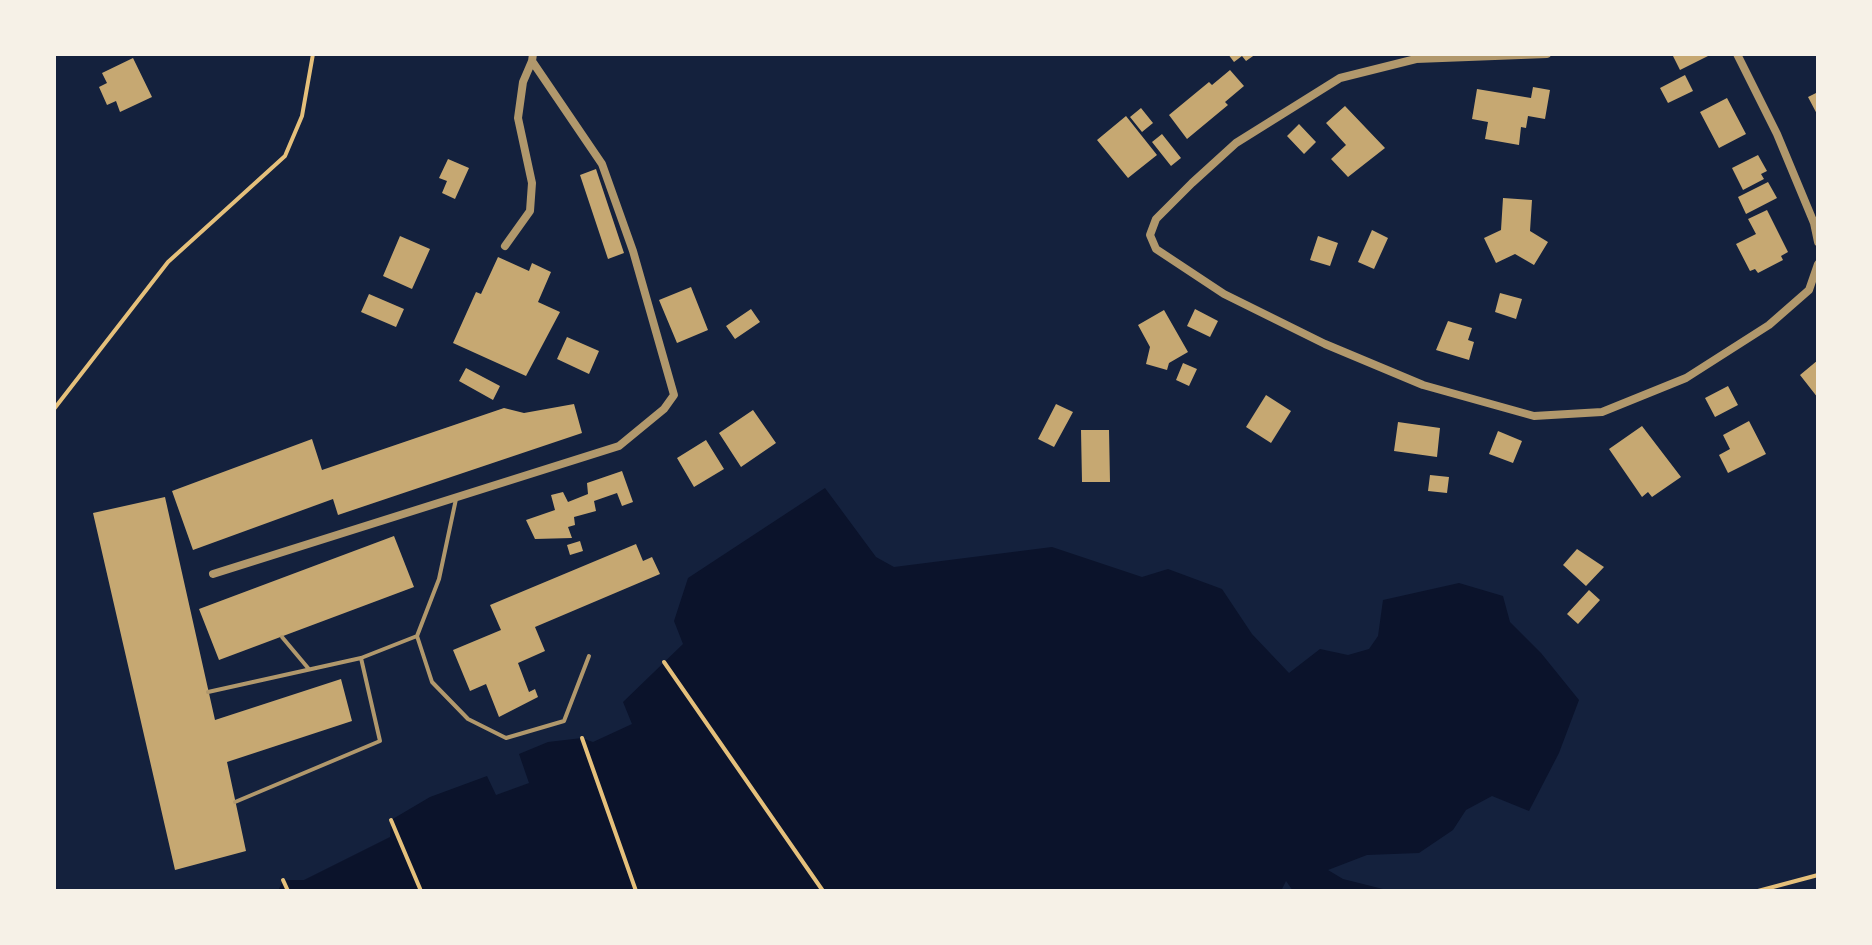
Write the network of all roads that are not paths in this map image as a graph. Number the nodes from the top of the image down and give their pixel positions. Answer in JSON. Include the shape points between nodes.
{"nodes":[{"id":1,"x":1547,"y":54,"type":"edge"},
{"id":2,"x":1737,"y":54,"type":"edge"},
{"id":3,"x":532,"y":57,"type":"edge"},
{"id":4,"x":1818,"y":242,"type":"edge"},
{"id":5,"x":505,"y":246,"type":"dead end"},
{"id":6,"x":1818,"y":264,"type":"edge"},
{"id":7,"x":457,"y":496,"type":"junction"},
{"id":8,"x":213,"y":574,"type":"dead end"},
{"id":9,"x":417,"y":636,"type":"junction"},
{"id":10,"x":282,"y":637,"type":"dead end"},
{"id":11,"x":589,"y":656,"type":"dead end"},
{"id":12,"x":361,"y":658,"type":"junction"},
{"id":13,"x":308,"y":668,"type":"junction"},
{"id":14,"x":208,"y":692,"type":"dead end"},
{"id":15,"x":235,"y":802,"type":"dead end"}],
"edges":[{"from":1,"to":6,"type":"street","via":[[1416,59],[1340,78],[1236,143],[1192,183],[1156,219],[1150,235],[1156,249],[1224,294],[1325,344],[1423,385],[1534,416],[1602,412],[1686,378],[1779,317],[1809,290]]},
{"from":2,"to":4,"type":"street","via":[[1777,134]]},
{"from":3,"to":5,"type":"street","via":[[518,118],[532,183],[530,211]]},
{"from":3,"to":7,"type":"street","via":[[602,164],[674,395],[619,446]]},
{"from":7,"to":8,"type":"street"},
{"from":7,"to":9,"type":"lane","via":[[439,579]]},
{"from":9,"to":11,"type":"lane","via":[[432,682],[468,719],[506,738],[564,721]]},
{"from":9,"to":12,"type":"lane"},
{"from":10,"to":13,"type":"lane"},
{"from":12,"to":13,"type":"lane"},
{"from":12,"to":15,"type":"lane","via":[[380,741]]},
{"from":13,"to":14,"type":"lane"}]}
